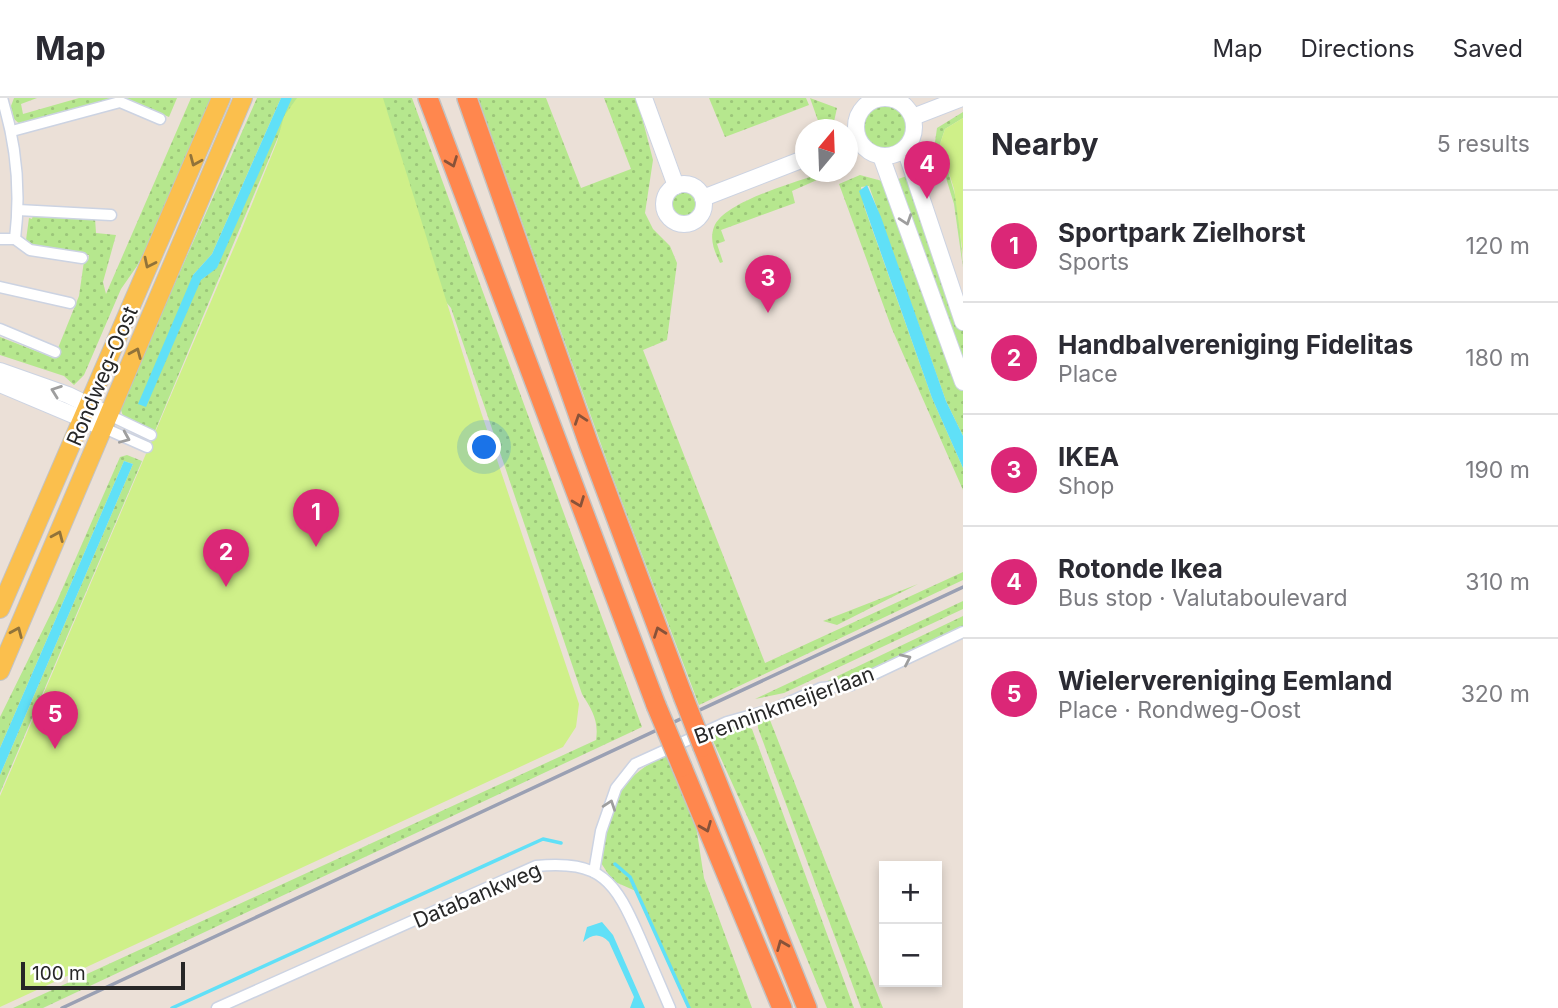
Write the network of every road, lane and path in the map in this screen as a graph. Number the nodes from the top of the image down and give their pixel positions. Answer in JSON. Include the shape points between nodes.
{"nodes":[{"id":1,"x":2,"y":98,"type":"edge"},
{"id":2,"x":221,"y":98,"type":"edge"},
{"id":3,"x":243,"y":98,"type":"edge"},
{"id":4,"x":428,"y":98,"type":"edge"},
{"id":5,"x":467,"y":98,"type":"edge"},
{"id":6,"x":644,"y":98,"type":"edge"},
{"id":7,"x":962,"y":98,"type":"edge"},
{"id":8,"x":893,"y":99,"type":"edge"},
{"id":9,"x":861,"y":103,"type":"edge"},
{"id":10,"x":913,"y":117,"type":"junction"},
{"id":11,"x":160,"y":119,"type":"dead end"},
{"id":12,"x":12,"y":131,"type":"junction"},
{"id":13,"x":858,"y":144,"type":"edge"},
{"id":14,"x":905,"y":149,"type":"junction"},
{"id":15,"x":881,"y":156,"type":"junction"},
{"id":16,"x":795,"y":162,"type":"edge"},
{"id":17,"x":676,"y":186,"type":"junction"},
{"id":18,"x":703,"y":198,"type":"junction"},
{"id":19,"x":18,"y":210,"type":"junction"},
{"id":20,"x":111,"y":215,"type":"dead end"},
{"id":21,"x":0,"y":239,"type":"edge"},
{"id":22,"x":15,"y":239,"type":"junction"},
{"id":23,"x":82,"y":258,"type":"dead end"},
{"id":24,"x":0,"y":287,"type":"edge"},
{"id":25,"x":70,"y":303,"type":"dead end"},
{"id":26,"x":963,"y":322,"type":"edge"},
{"id":27,"x":0,"y":329,"type":"edge"},
{"id":28,"x":55,"y":352,"type":"dead end"},
{"id":29,"x":0,"y":370,"type":"edge"},
{"id":30,"x":963,"y":382,"type":"edge"},
{"id":31,"x":0,"y":384,"type":"edge"},
{"id":32,"x":85,"y":411,"type":"junction"},
{"id":33,"x":107,"y":422,"type":"junction"},
{"id":34,"x":151,"y":435,"type":"dead end"},
{"id":35,"x":147,"y":447,"type":"dead end"},
{"id":36,"x":0,"y":609,"type":"edge"},
{"id":37,"x":963,"y":632,"type":"edge"},
{"id":38,"x":1,"y":666,"type":"edge"},
{"id":39,"x":594,"y":872,"type":"junction"},
{"id":40,"x":731,"y":888,"type":"junction"},
{"id":41,"x":217,"y":1008,"type":"edge"},
{"id":42,"x":670,"y":1008,"type":"edge"},
{"id":43,"x":767,"y":1008,"type":"edge"},
{"id":44,"x":782,"y":1008,"type":"edge"},
{"id":45,"x":807,"y":1008,"type":"edge"}],
"edges":[{"from":1,"to":12,"type":"street"},
{"from":2,"to":32,"type":"main road","name":"Rondweg-Oost","one_way":true},
{"from":33,"to":3,"type":"main road","name":"Rondweg-Oost","one_way":true},
{"from":4,"to":40,"type":"highway","one_way":true,"bridge":true,"via":[[656,705]]},
{"from":45,"to":5,"type":"highway","one_way":true,"bridge":true,"via":[[589,445]]},
{"from":6,"to":17,"type":"main road"},
{"from":7,"to":10,"type":"main road"},
{"from":8,"to":9,"type":"main road"},
{"from":8,"to":10,"type":"main road"},
{"from":10,"to":14,"type":"main road","via":[[914,132]]},
{"from":11,"to":12,"type":"street","via":[[120,102]]},
{"from":12,"to":19,"type":"street","via":[[19,171]]},
{"from":13,"to":15,"type":"main road"},
{"from":14,"to":15,"type":"main road"},
{"from":14,"to":26,"type":"main road"},
{"from":15,"to":30,"type":"main road","one_way":true},
{"from":16,"to":18,"type":"main road"},
{"from":17,"to":18,"type":"main road","via":[[692,186]]},
{"from":17,"to":18,"type":"main road","via":[[666,197],[665,207],[677,222],[687,224],[699,217]]},
{"from":19,"to":20,"type":"street"},
{"from":19,"to":22,"type":"street"},
{"from":21,"to":22,"type":"street"},
{"from":22,"to":23,"type":"street","via":[[30,250]]},
{"from":24,"to":25,"type":"street"},
{"from":27,"to":28,"type":"street"},
{"from":32,"to":29,"type":"main road","one_way":true},
{"from":31,"to":32,"type":"main road"},
{"from":32,"to":33,"type":"main road"},
{"from":32,"to":36,"type":"main road","name":"Rondweg-Oost"},
{"from":33,"to":34,"type":"street"},
{"from":33,"to":35,"type":"street","one_way":true},
{"from":38,"to":33,"type":"main road","name":"Rondweg-Oost","one_way":true},
{"from":39,"to":37,"type":"street","name":"Brenninkmeijerlaan","one_way":true,"via":[[601,831],[616,788],[635,765],[727,722],[774,709],[821,688],[851,685]]},
{"from":39,"to":41,"type":"street","name":"Databankweg","via":[[560,863],[536,866]]},
{"from":39,"to":42,"type":"street","name":"Databankweg","via":[[621,894]]},
{"from":40,"to":43,"type":"highway"},
{"from":40,"to":44,"type":"highway"}]}
